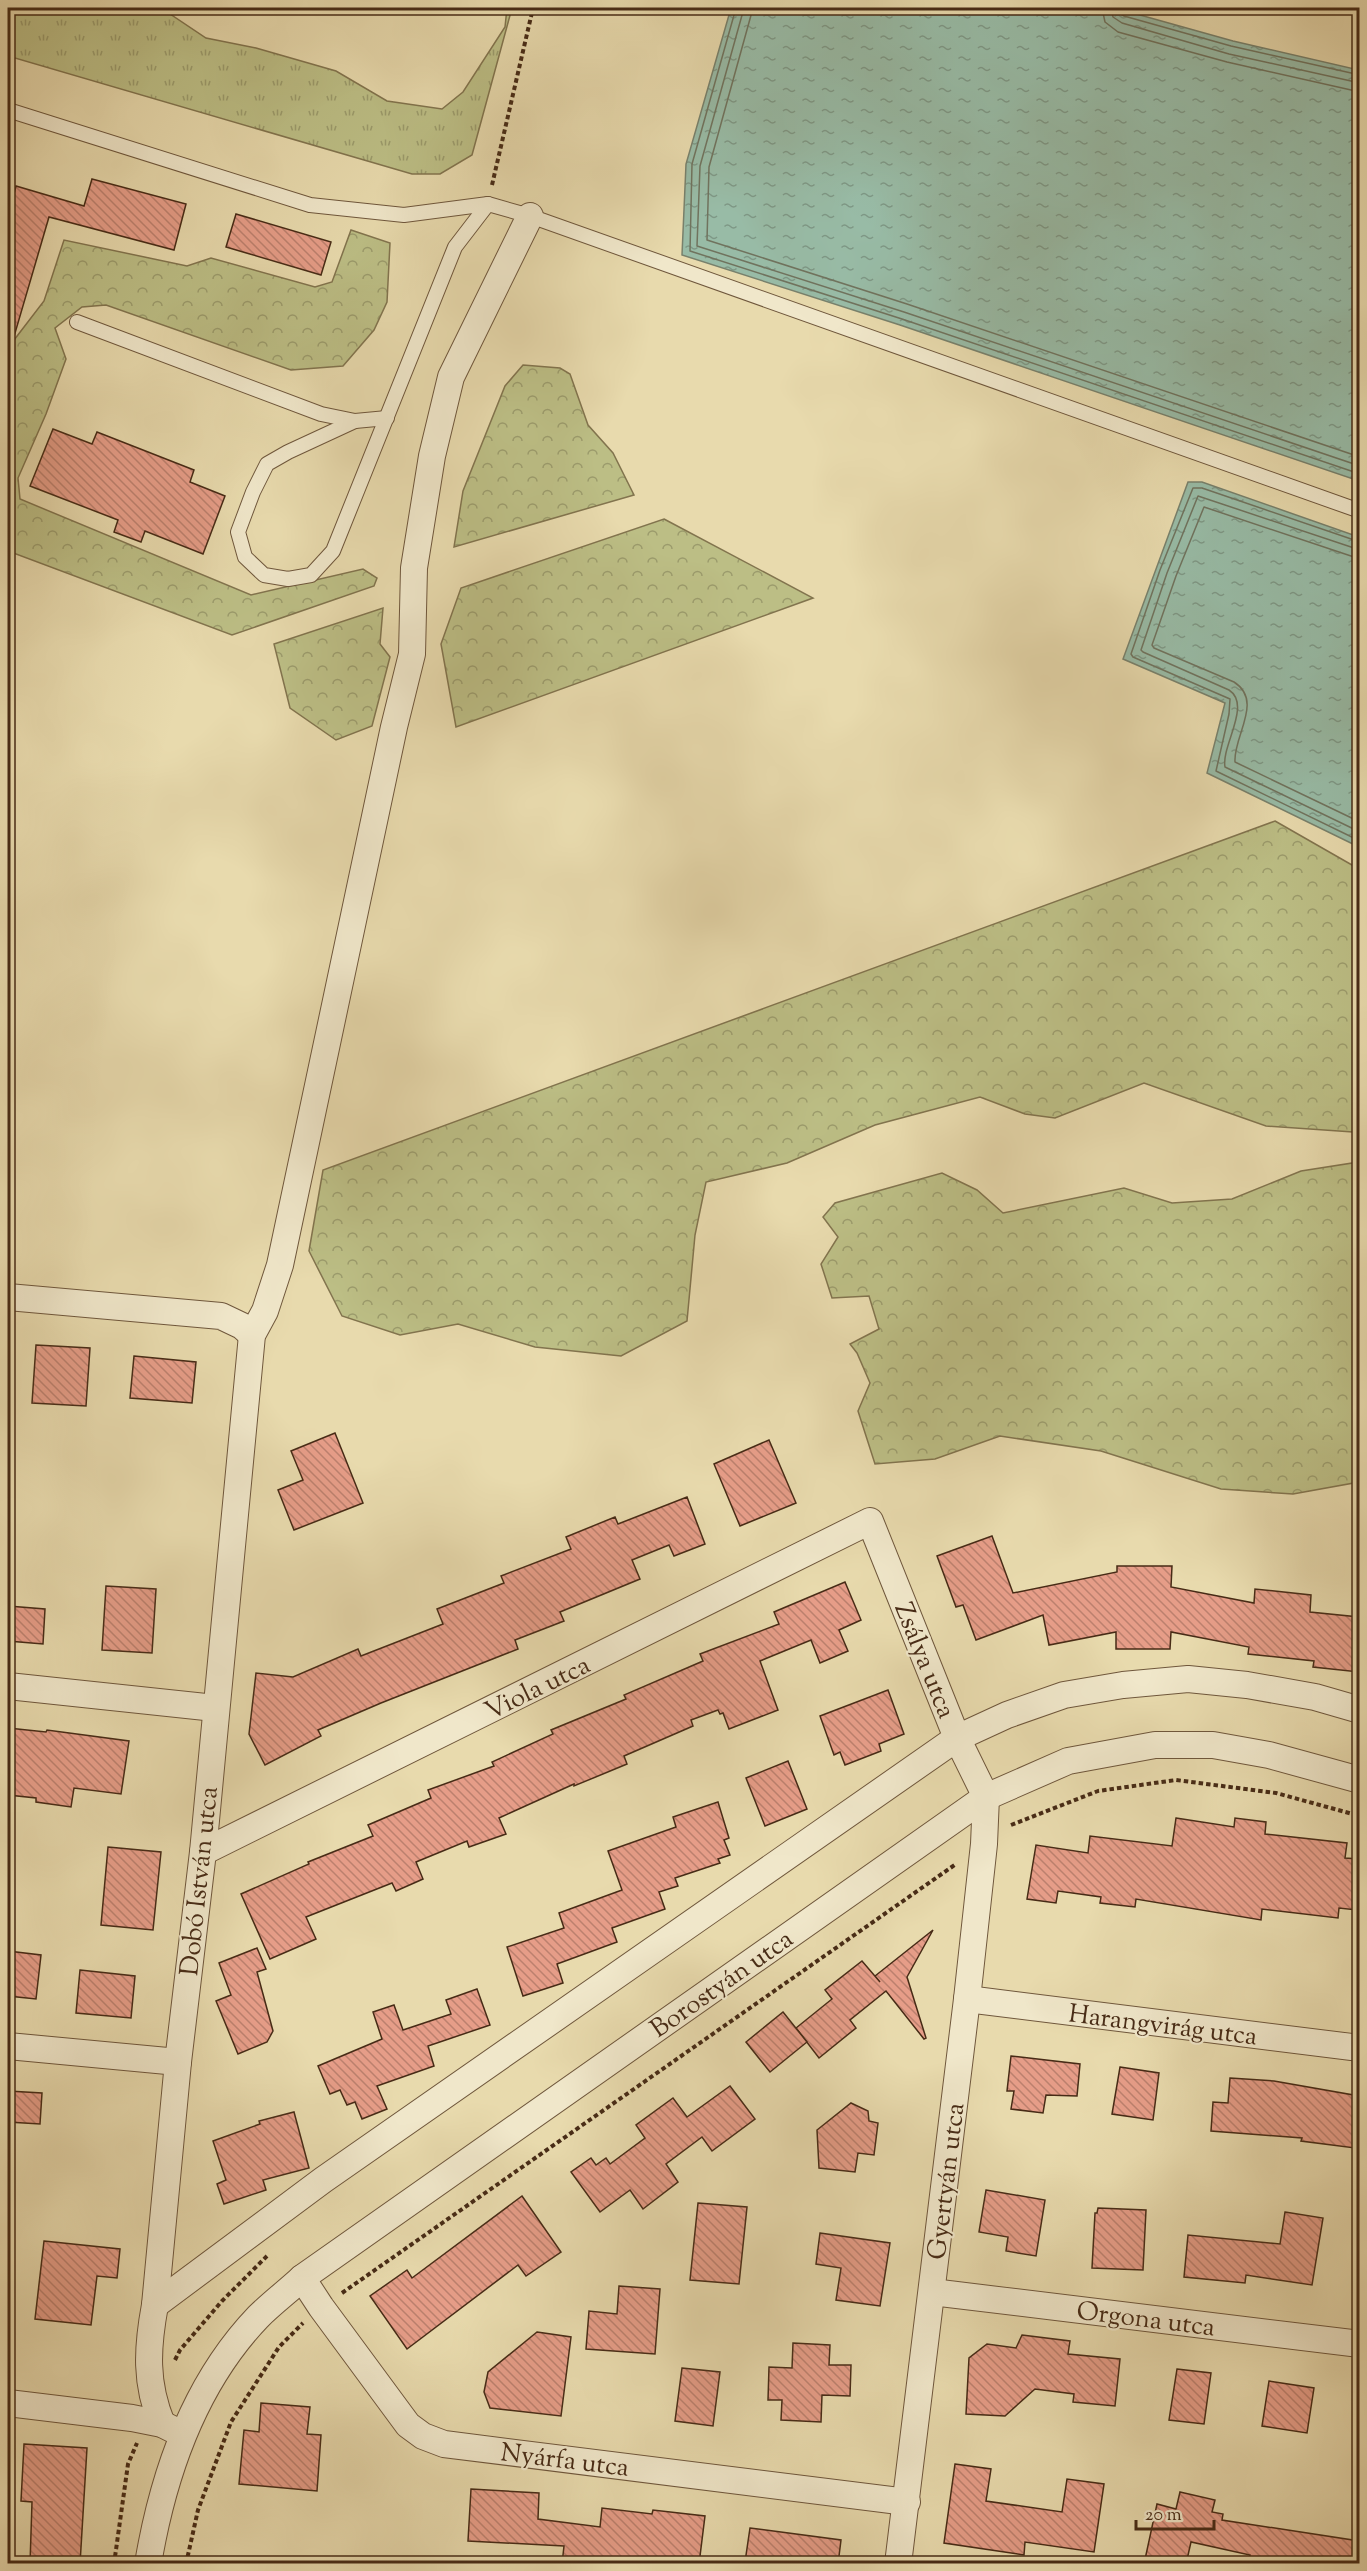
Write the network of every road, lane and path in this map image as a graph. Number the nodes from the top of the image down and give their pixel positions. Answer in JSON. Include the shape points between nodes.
{"nodes":[{"id":1,"x":532,"y":8,"type":"edge"},
{"id":2,"x":8,"y":110,"type":"edge"},
{"id":3,"x":488,"y":204,"type":"junction"},
{"id":4,"x":531,"y":216,"type":"junction"},
{"id":5,"x":77,"y":322,"type":"dead end"},
{"id":6,"x":387,"y":418,"type":"junction"},
{"id":7,"x":355,"y":422,"type":"junction"},
{"id":8,"x":1359,"y":511,"type":"edge"},
{"id":9,"x":8,"y":1297,"type":"edge"},
{"id":10,"x":252,"y":1335,"type":"junction"},
{"id":11,"x":870,"y":1521,"type":"joint"},
{"id":12,"x":8,"y":1686,"type":"edge"},
{"id":13,"x":215,"y":1708,"type":"junction"},
{"id":14,"x":1359,"y":1710,"type":"edge"},
{"id":15,"x":957,"y":1738,"type":"junction"},
{"id":16,"x":1359,"y":1780,"type":"edge"},
{"id":17,"x":986,"y":1797,"type":"junction"},
{"id":18,"x":1359,"y":1816,"type":"edge"},
{"id":19,"x":984,"y":1844,"type":"junction"},
{"id":20,"x":203,"y":1852,"type":"junction"},
{"id":21,"x":967,"y":1999,"type":"junction"},
{"id":22,"x":8,"y":2046,"type":"edge"},
{"id":23,"x":1359,"y":2048,"type":"edge"},
{"id":24,"x":177,"y":2062,"type":"junction"},
{"id":25,"x":302,"y":2278,"type":"junction"},
{"id":26,"x":932,"y":2292,"type":"junction"},
{"id":27,"x":155,"y":2305,"type":"junction"},
{"id":28,"x":321,"y":2307,"type":"junction"},
{"id":29,"x":1359,"y":2344,"type":"edge"},
{"id":30,"x":8,"y":2403,"type":"edge"},
{"id":31,"x":172,"y":2429,"type":"junction"},
{"id":32,"x":907,"y":2502,"type":"junction"},
{"id":33,"x":148,"y":2564,"type":"edge"},
{"id":34,"x":186,"y":2564,"type":"edge"},
{"id":35,"x":898,"y":2564,"type":"edge"}],
"edges":[{"from":1,"to":3,"type":"path"},
{"from":2,"to":3,"type":"lane","via":[[310,205],[404,215]]},
{"from":3,"to":4,"type":"lane"},
{"from":3,"to":6,"type":"lane","via":[[454,247]]},
{"from":4,"to":8,"type":"lane"},
{"from":4,"to":10,"type":"street","via":[[451,377],[432,456],[414,568],[412,654],[280,1265],[265,1311]]},
{"from":5,"to":7,"type":"lane","via":[[321,414]]},
{"from":6,"to":7,"type":"lane"},
{"from":6,"to":7,"type":"lane","via":[[333,551],[311,575],[288,579],[264,575],[245,557],[238,532],[267,464]]},
{"from":9,"to":10,"type":"street","via":[[221,1317]]},
{"from":10,"to":13,"type":"street","name":"Dobó István utca"},
{"from":11,"to":15,"type":"street","name":"Zsálya utca"},
{"from":11,"to":20,"type":"street","name":"Viola utca"},
{"from":12,"to":13,"type":"street"},
{"from":13,"to":20,"type":"street","name":"Dobó István utca"},
{"from":14,"to":15,"type":"street","via":[[1315,1697],[1188,1679],[1064,1695]]},
{"from":15,"to":17,"type":"street","name":"Zsálya utca"},
{"from":15,"to":27,"type":"street","via":[[333,2173]]},
{"from":16,"to":17,"type":"street","name":"Borostyán utca","via":[[1269,1755],[1213,1745],[1155,1745],[1068,1761]]},
{"from":17,"to":19,"type":"street","name":"Gyertyán utca"},
{"from":17,"to":25,"type":"street","name":"Borostyán utca"},
{"from":18,"to":19,"type":"path","via":[[1276,1793],[1176,1779],[1098,1791],[1017,1821]]},
{"from":19,"to":21,"type":"street","name":"Gyertyán utca"},
{"from":19,"to":28,"type":"path"},
{"from":20,"to":24,"type":"street","name":"Dobó István utca"},
{"from":21,"to":23,"type":"street","name":"Harangvirág utca"},
{"from":21,"to":26,"type":"street","name":"Gyertyán utca"},
{"from":22,"to":24,"type":"street"},
{"from":24,"to":27,"type":"street","name":"Dobó István utca"},
{"from":25,"to":28,"type":"street","name":"Nyárfa utca"},
{"from":25,"to":31,"type":"street","name":"Borostyán utca","via":[[258,2318]]},
{"from":26,"to":29,"type":"street","name":"Orgona utca"},
{"from":26,"to":32,"type":"street","name":"Gyertyán utca"},
{"from":27,"to":31,"type":"street","name":"Dobó István utca","via":[[148,2366],[152,2400]]},
{"from":28,"to":32,"type":"street","name":"Nyárfa utca","via":[[408,2425],[444,2444]]},
{"from":28,"to":34,"type":"path","via":[[288,2336],[231,2422],[198,2510]]},
{"from":30,"to":31,"type":"street","via":[[132,2418]]},
{"from":31,"to":33,"type":"street"},
{"from":32,"to":35,"type":"street","name":"Gyertyán utca"}]}
